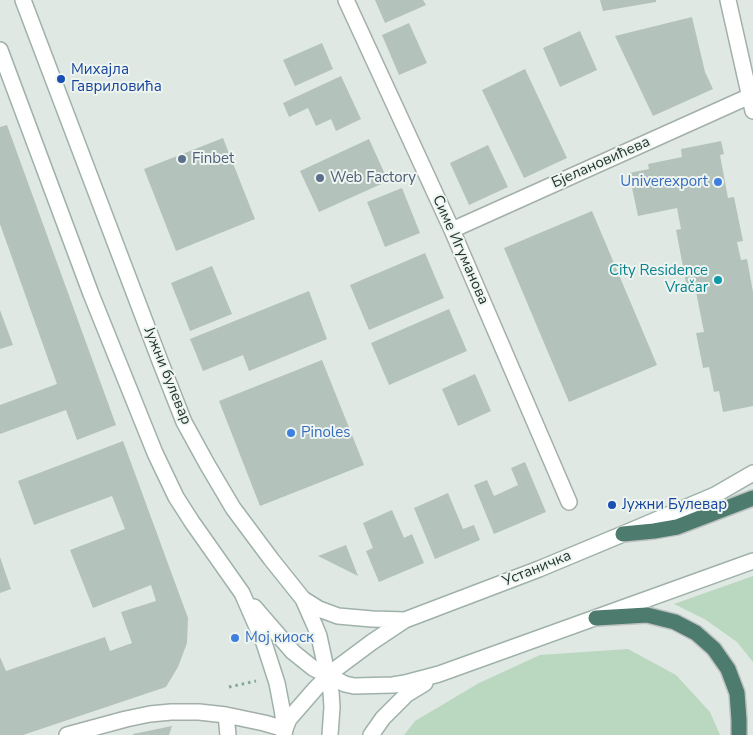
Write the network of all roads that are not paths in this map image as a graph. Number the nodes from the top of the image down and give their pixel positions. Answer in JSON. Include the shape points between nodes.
{"nodes":[{"id":1,"x":23,"y":0,"type":"edge"},
{"id":2,"x":346,"y":0,"type":"edge"},
{"id":3,"x":728,"y":0,"type":"edge"},
{"id":4,"x":0,"y":50,"type":"edge"},
{"id":5,"x":750,"y":96,"type":"junction"},
{"id":6,"x":753,"y":111,"type":"edge"},
{"id":7,"x":452,"y":230,"type":"junction"},
{"id":8,"x":753,"y":473,"type":"edge"},
{"id":9,"x":753,"y":498,"type":"edge"},
{"id":10,"x":569,"y":502,"type":"dead end"},
{"id":11,"x":623,"y":534,"type":"junction"},
{"id":12,"x":753,"y":561,"type":"edge"},
{"id":13,"x":242,"y":593,"type":"junction"},
{"id":14,"x":303,"y":599,"type":"junction"},
{"id":15,"x":596,"y":618,"type":"junction"},
{"id":16,"x":405,"y":620,"type":"junction"},
{"id":17,"x":439,"y":674,"type":"junction"},
{"id":18,"x":328,"y":676,"type":"junction"},
{"id":19,"x":226,"y":714,"type":"junction"},
{"id":20,"x":289,"y":733,"type":"edge"},
{"id":21,"x":67,"y":735,"type":"edge"},
{"id":22,"x":228,"y":735,"type":"edge"},
{"id":23,"x":330,"y":735,"type":"edge"},
{"id":24,"x":371,"y":735,"type":"edge"},
{"id":25,"x":739,"y":735,"type":"edge"}],
"edges":[{"from":1,"to":14,"type":"main road","name":"Јужни булевар","via":[[184,422],[233,508]]},
{"from":2,"to":7,"type":"main road","name":"Симе Игуманова"},
{"from":3,"to":5,"type":"main road"},
{"from":4,"to":13,"type":"main road","via":[[77,258],[155,453],[176,497]]},
{"from":5,"to":6,"type":"main road"},
{"from":5,"to":7,"type":"main road","name":"Бјелановићева"},
{"from":7,"to":10,"type":"main road","name":"Симе Игуманова"},
{"from":8,"to":11,"type":"main road","name":"Устаничка","via":[[715,495]]},
{"from":9,"to":11,"type":"highway","via":[[677,527]]},
{"from":11,"to":16,"type":"main road","name":"Устаничка"},
{"from":12,"to":15,"type":"main road"},
{"from":13,"to":18,"type":"main road","via":[[293,652]]},
{"from":13,"to":20,"type":"main road","via":[[275,674]]},
{"from":14,"to":16,"type":"main road","via":[[338,616]]},
{"from":14,"to":18,"type":"main road","name":"Јужни булевар","via":[[319,636]]},
{"from":15,"to":17,"type":"main road"},
{"from":15,"to":25,"type":"highway","via":[[647,615],[675,622],[696,633],[714,649],[728,670],[737,693]]},
{"from":16,"to":18,"type":"main road","name":"Устаничка"},
{"from":17,"to":18,"type":"main road","via":[[406,683],[366,686],[345,684]]},
{"from":17,"to":24,"type":"main road","via":[[407,694]]},
{"from":18,"to":20,"type":"main road","name":"Устаничка","via":[[290,719]]},
{"from":18,"to":23,"type":"main road","name":"Јужни булевар","via":[[332,698]]},
{"from":19,"to":20,"type":"main road"},
{"from":19,"to":21,"type":"main road","via":[[150,714]]},
{"from":19,"to":22,"type":"main road"}]}
